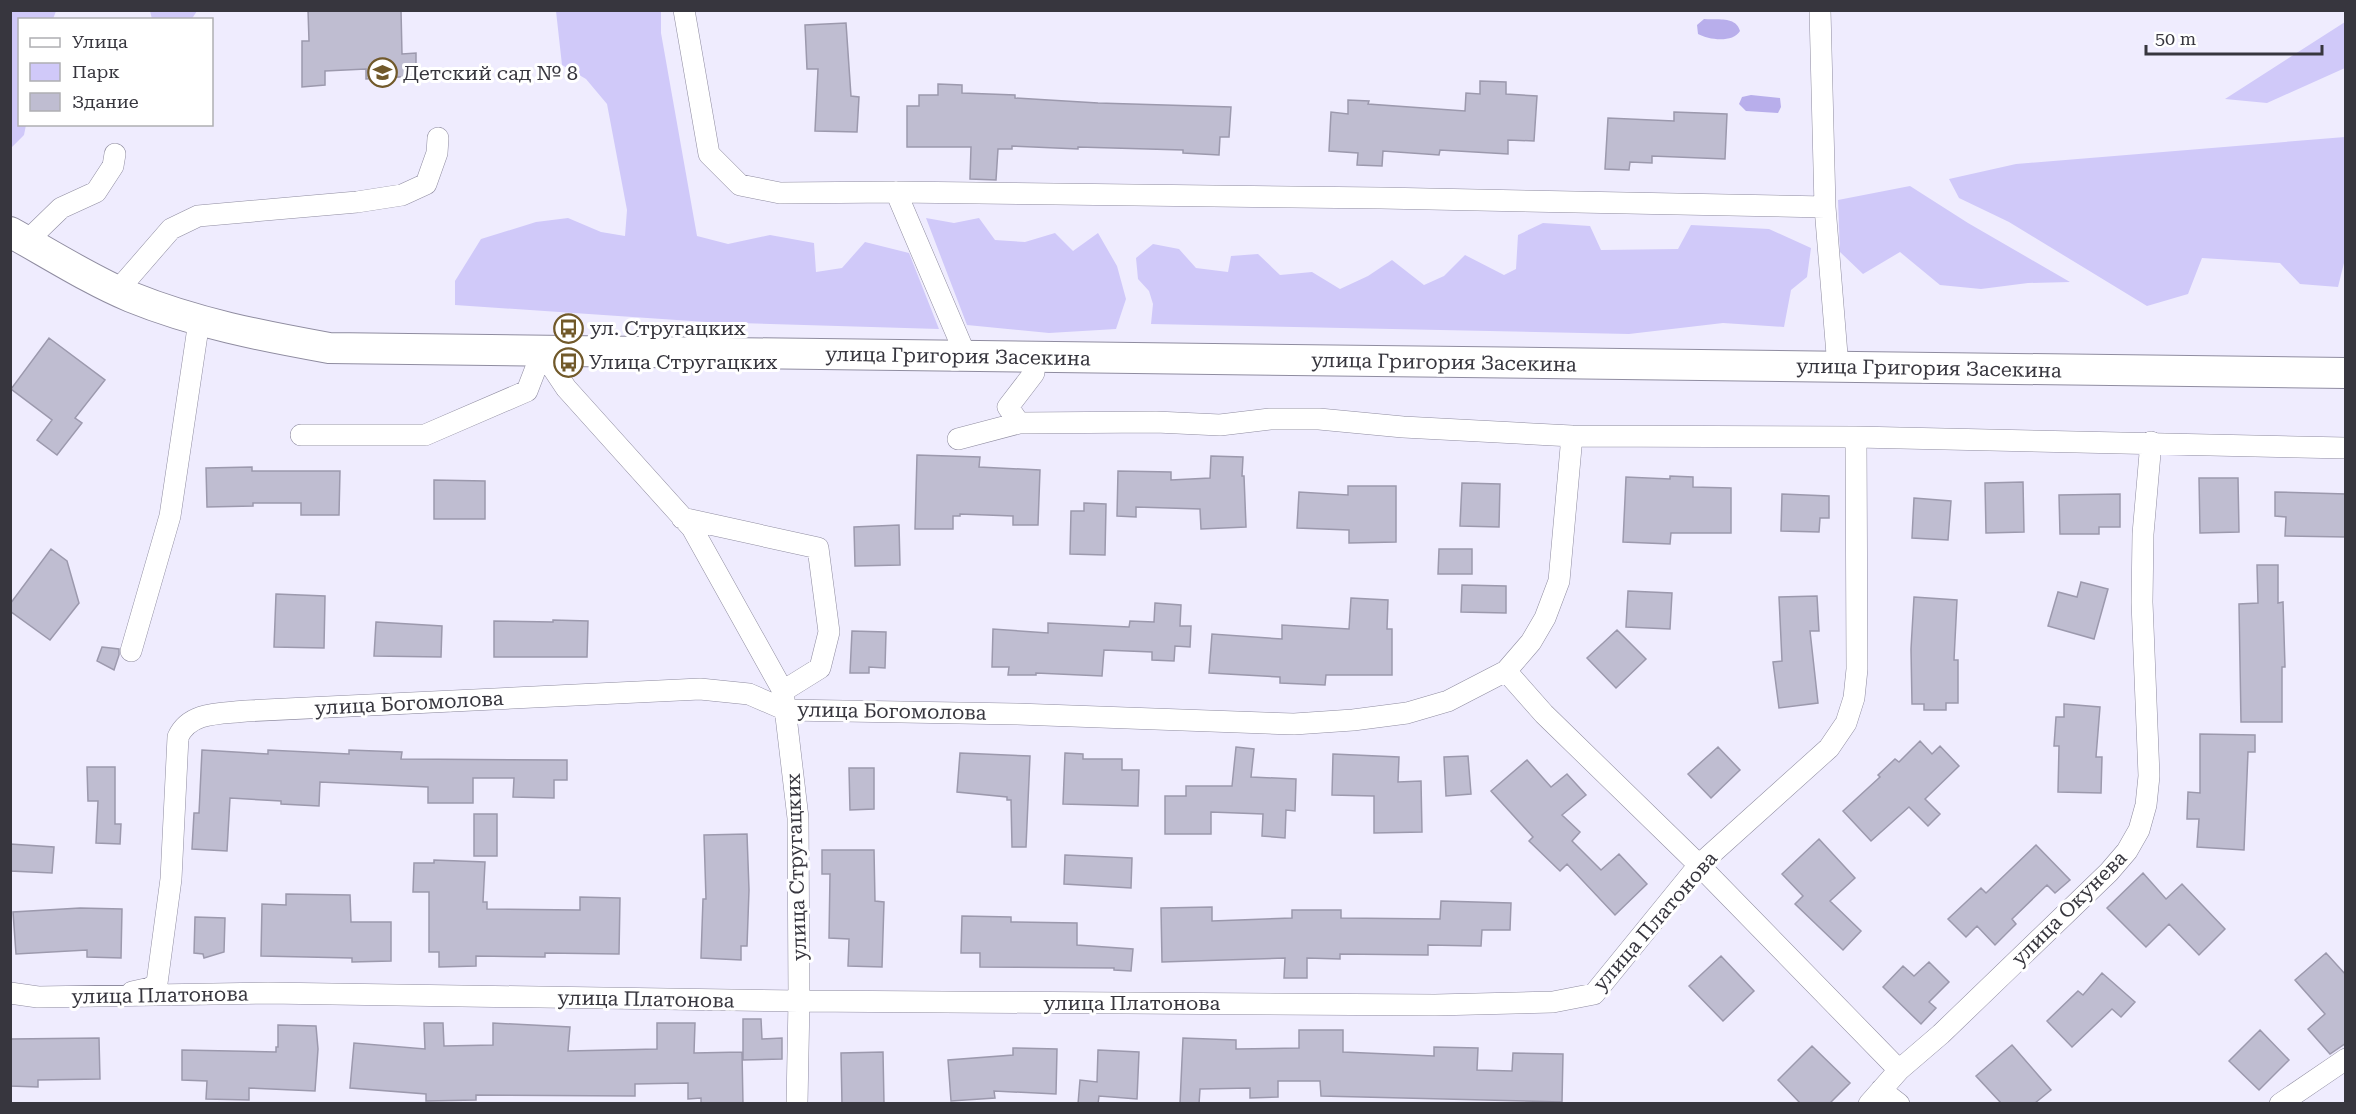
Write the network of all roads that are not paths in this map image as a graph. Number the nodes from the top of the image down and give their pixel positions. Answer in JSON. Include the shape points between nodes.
{"nodes":[{"id":1,"x":684,"y":10,"type":"edge"},
{"id":2,"x":1820,"y":10,"type":"edge"},
{"id":3,"x":438,"y":138,"type":"dead end"},
{"id":4,"x":115,"y":154,"type":"dead end"},
{"id":5,"x":896,"y":192,"type":"junction"},
{"id":6,"x":1825,"y":207,"type":"junction"},
{"id":7,"x":19,"y":236,"type":"edge"},
{"id":8,"x":118,"y":290,"type":"junction"},
{"id":9,"x":199,"y":321,"type":"junction"},
{"id":10,"x":542,"y":351,"type":"junction"},
{"id":11,"x":966,"y":356,"type":"junction"},
{"id":12,"x":1033,"y":357,"type":"junction"},
{"id":13,"x":1838,"y":368,"type":"junction"},
{"id":14,"x":2346,"y":374,"type":"edge"},
{"id":15,"x":1019,"y":423,"type":"junction"},
{"id":16,"x":301,"y":435,"type":"dead end"},
{"id":17,"x":1572,"y":436,"type":"junction"},
{"id":18,"x":1856,"y":437,"type":"junction"},
{"id":19,"x":958,"y":439,"type":"dead end"},
{"id":20,"x":2151,"y":442,"type":"junction"},
{"id":21,"x":2346,"y":448,"type":"edge"},
{"id":22,"x":682,"y":518,"type":"junction"},
{"id":23,"x":131,"y":651,"type":"dead end"},
{"id":24,"x":1506,"y":671,"type":"junction"},
{"id":25,"x":785,"y":700,"type":"junction"},
{"id":26,"x":1699,"y":865,"type":"junction"},
{"id":27,"x":159,"y":969,"type":"junction"},
{"id":28,"x":10,"y":993,"type":"edge"},
{"id":29,"x":233,"y":994,"type":"junction"},
{"id":30,"x":115,"y":997,"type":"junction"},
{"id":31,"x":800,"y":1001,"type":"junction"},
{"id":32,"x":2346,"y":1059,"type":"edge"},
{"id":33,"x":1899,"y":1070,"type":"junction"},
{"id":34,"x":1875,"y":1097,"type":"edge"},
{"id":35,"x":797,"y":1104,"type":"edge"},
{"id":36,"x":1899,"y":1104,"type":"edge"},
{"id":37,"x":2280,"y":1104,"type":"edge"}],
"edges":[{"from":1,"to":5,"type":"street","via":[[710,154],[740,184],[780,193]]},
{"from":2,"to":6,"type":"street"},
{"from":3,"to":8,"type":"street","via":[[426,184],[402,195],[357,202],[198,216],[171,229]]},
{"from":4,"to":7,"type":"street","name":"улица Григория Засекина","via":[[113,166],[96,192],[61,208]]},
{"from":5,"to":6,"type":"street"},
{"from":5,"to":11,"type":"street"},
{"from":6,"to":13,"type":"street"},
{"from":7,"to":8,"type":"main road","name":"улица Григория Засекина"},
{"from":8,"to":9,"type":"main road","name":"улица Григория Засекина"},
{"from":9,"to":10,"type":"main road","name":"улица Григория Засекина","via":[[329,348]]},
{"from":9,"to":23,"type":"street","via":[[170,516]]},
{"from":10,"to":11,"type":"main road","name":"улица Григория Засекина"},
{"from":10,"to":16,"type":"street","via":[[527,391],[425,435]]},
{"from":10,"to":22,"type":"street","name":"улица Стругацких","via":[[566,388]]},
{"from":11,"to":12,"type":"main road","name":"улица Григория Засекина"},
{"from":12,"to":13,"type":"main road","name":"улица Григория Засекина"},
{"from":12,"to":15,"type":"street","via":[[1034,374],[1008,407]]},
{"from":13,"to":14,"type":"main road","name":"улица Григория Засекина"},
{"from":15,"to":17,"type":"street","via":[[1220,425],[1319,419]]},
{"from":15,"to":19,"type":"street"},
{"from":17,"to":18,"type":"street"},
{"from":17,"to":24,"type":"street","name":"улица Богомолова","via":[[1559,581],[1531,642]]},
{"from":18,"to":20,"type":"street"},
{"from":18,"to":26,"type":"street","name":"улица Платонова","via":[[1857,669],[1846,723],[1829,748]]},
{"from":20,"to":21,"type":"street"},
{"from":20,"to":33,"type":"street","name":"улица Окунева","via":[[2142,602],[2149,776],[2139,830],[2109,872]]},
{"from":22,"to":25,"type":"street","name":"улица Стругацких","via":[[692,528]]},
{"from":22,"to":25,"type":"street","via":[[818,548],[829,632],[820,668]]},
{"from":24,"to":25,"type":"street","name":"улица Богомолова","via":[[1448,701],[1407,713],[1294,724],[1017,714]]},
{"from":24,"to":26,"type":"street","via":[[1544,714]]},
{"from":25,"to":27,"type":"street","name":"улица Богомолова","via":[[700,689],[201,716],[183,726],[178,737],[171,879]]},
{"from":25,"to":31,"type":"street","name":"улица Стругацких","via":[[798,818]]},
{"from":26,"to":31,"type":"street","name":"улица Платонова","via":[[1594,994],[1553,1002],[1423,1005]]},
{"from":26,"to":33,"type":"street"},
{"from":27,"to":29,"type":"street","via":[[164,986]]},
{"from":27,"to":30,"type":"street","via":[[157,983],[150,988]]},
{"from":28,"to":30,"type":"street","name":"улица Платонова","via":[[38,998]]},
{"from":29,"to":30,"type":"street","name":"улица Платонова"},
{"from":29,"to":31,"type":"street","name":"улица Платонова"},
{"from":31,"to":35,"type":"street","name":"улица Стругацких"},
{"from":32,"to":37,"type":"street"},
{"from":33,"to":34,"type":"street","name":"улица Окунева"},
{"from":34,"to":36,"type":"street"}]}
